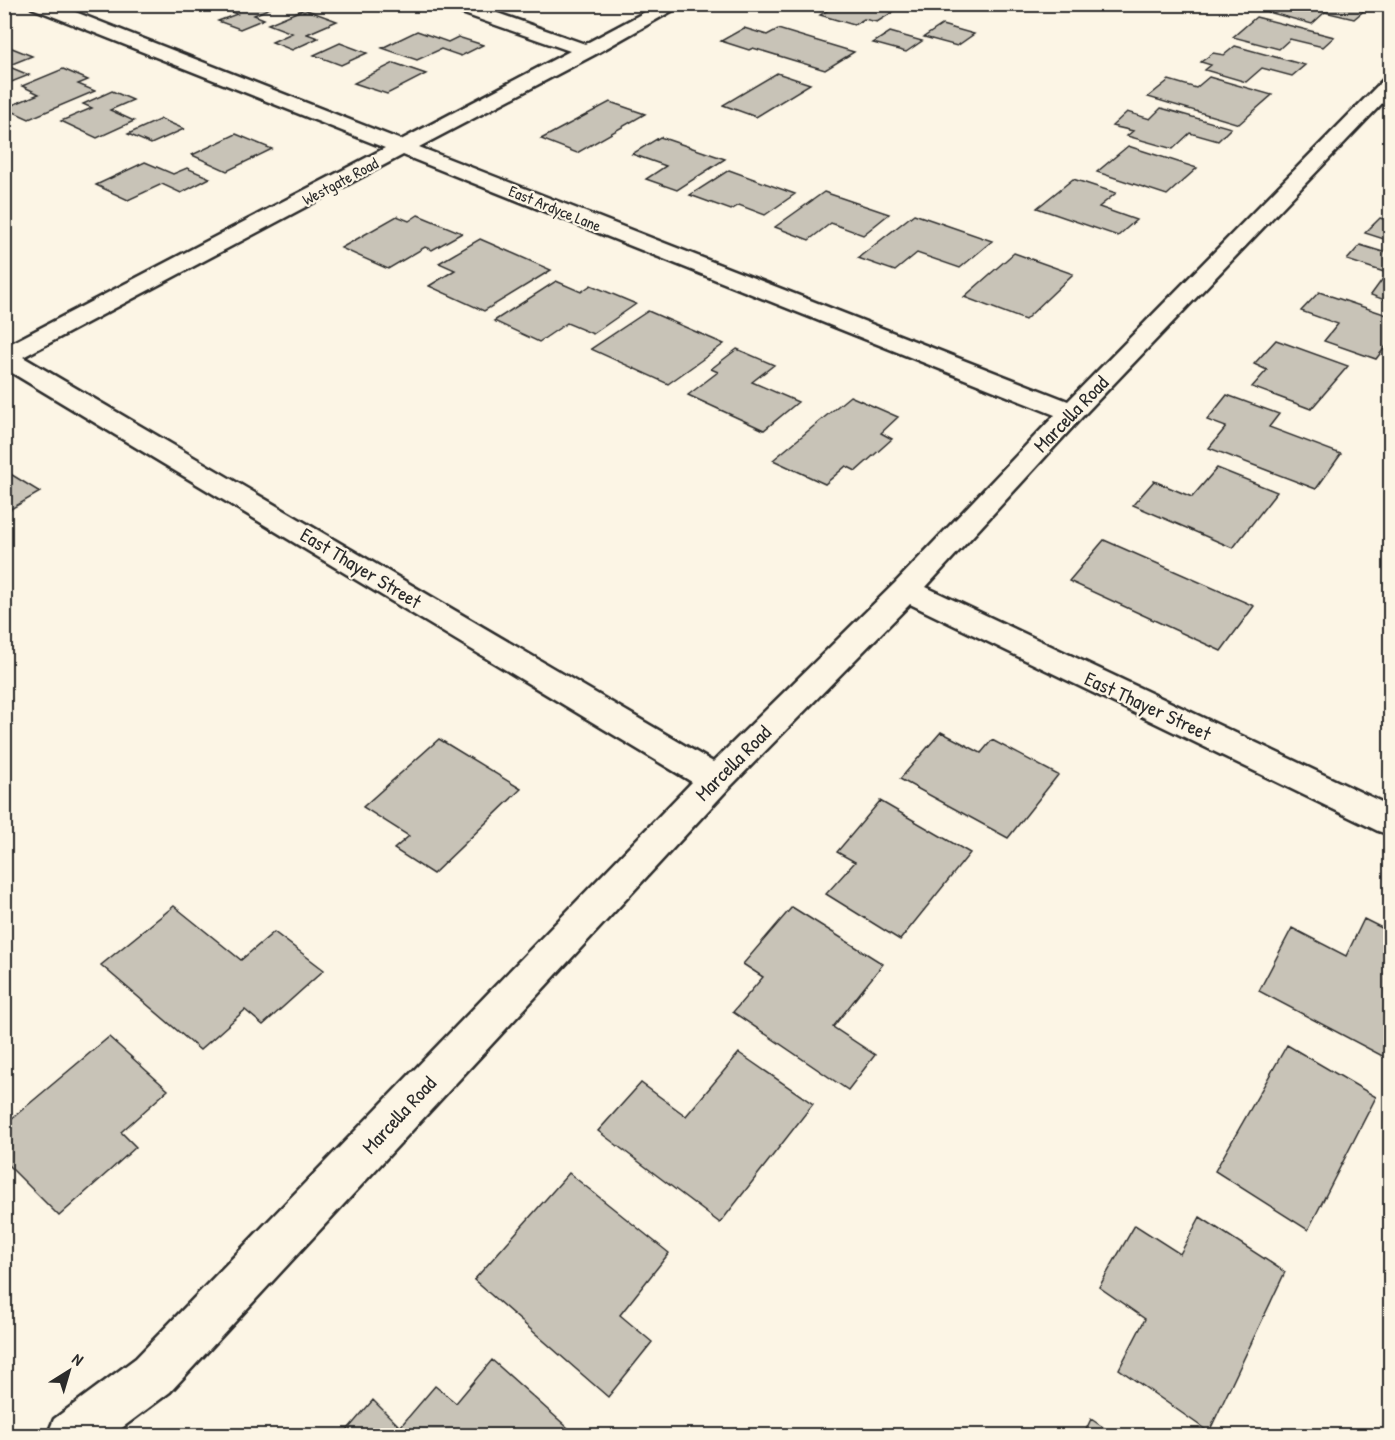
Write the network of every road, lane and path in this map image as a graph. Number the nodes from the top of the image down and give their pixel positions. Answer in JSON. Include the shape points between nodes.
{"nodes":[{"id":1,"x":38,"y":4,"type":"edge"},
{"id":2,"x":453,"y":4,"type":"edge"},
{"id":3,"x":675,"y":4,"type":"edge"},
{"id":4,"x":587,"y":51,"type":"junction"},
{"id":5,"x":1390,"y":84,"type":"edge"},
{"id":6,"x":404,"y":148,"type":"junction"},
{"id":7,"x":5,"y":357,"type":"edge"},
{"id":8,"x":1072,"y":412,"type":"junction"},
{"id":9,"x":906,"y":590,"type":"junction"},
{"id":10,"x":716,"y":780,"type":"junction"},
{"id":11,"x":1390,"y":821,"type":"edge"},
{"id":12,"x":71,"y":1436,"type":"edge"}],
"edges":[{"from":1,"to":6,"type":"street","name":"East Ardyce Lane"},
{"from":2,"to":4,"type":"street"},
{"from":3,"to":4,"type":"street","name":"Westgate Road"},
{"from":4,"to":6,"type":"street","name":"Westgate Road"},
{"from":5,"to":8,"type":"street","name":"Marcella Road"},
{"from":6,"to":7,"type":"street","name":"Westgate Road"},
{"from":6,"to":8,"type":"street","name":"East Ardyce Lane"},
{"from":7,"to":10,"type":"street","name":"East Thayer Street"},
{"from":8,"to":9,"type":"street","name":"Marcella Road"},
{"from":9,"to":10,"type":"street","name":"Marcella Road"},
{"from":9,"to":11,"type":"street","name":"East Thayer Street"},
{"from":10,"to":12,"type":"street","name":"Marcella Road","via":[[153,1375]]}]}
